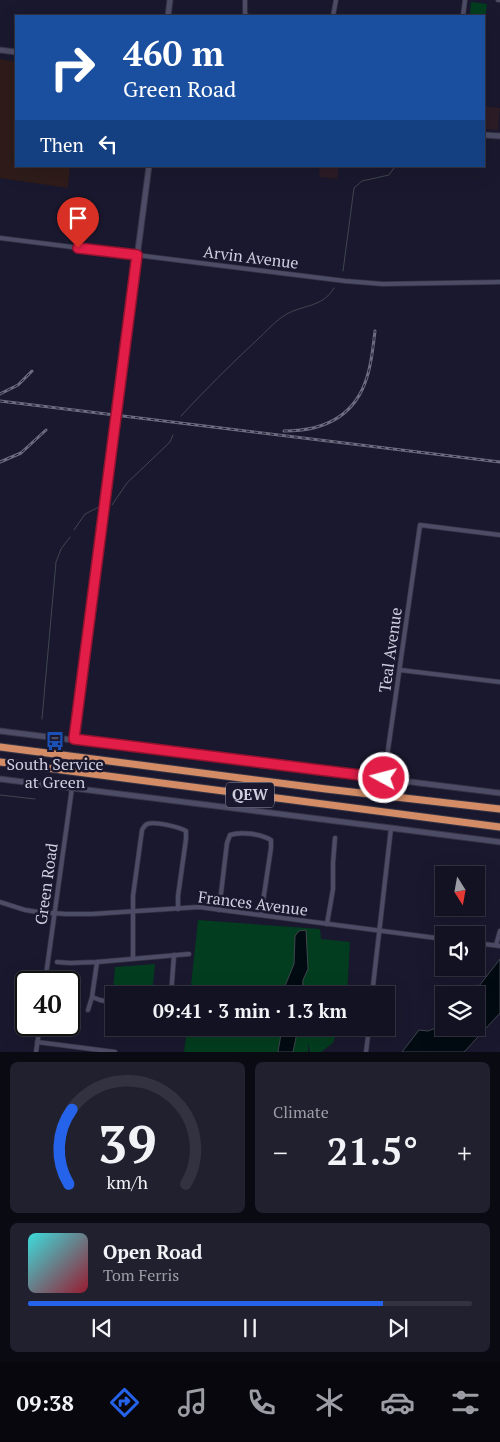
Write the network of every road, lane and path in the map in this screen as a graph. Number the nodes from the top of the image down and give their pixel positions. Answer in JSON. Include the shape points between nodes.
{"nodes":[{"id":1,"x":170,"y":0,"type":"edge"},
{"id":2,"x":246,"y":0,"type":"edge"},
{"id":3,"x":336,"y":0,"type":"edge"},
{"id":4,"x":465,"y":0,"type":"edge"},
{"id":5,"x":168,"y":15,"type":"edge"},
{"id":6,"x":246,"y":15,"type":"edge"},
{"id":7,"x":333,"y":15,"type":"edge"},
{"id":8,"x":463,"y":15,"type":"edge"},
{"id":9,"x":0,"y":50,"type":"edge"},
{"id":10,"x":15,"y":52,"type":"edge"},
{"id":11,"x":485,"y":135,"type":"edge"},
{"id":12,"x":500,"y":136,"type":"edge"},
{"id":13,"x":149,"y":167,"type":"edge"},
{"id":14,"x":0,"y":238,"type":"edge"},
{"id":15,"x":137,"y":255,"type":"junction"},
{"id":16,"x":500,"y":282,"type":"edge"},
{"id":17,"x":500,"y":535,"type":"edge"},
{"id":18,"x":400,"y":670,"type":"junction"},
{"id":19,"x":500,"y":682,"type":"edge"},
{"id":20,"x":0,"y":731,"type":"edge"},
{"id":21,"x":74,"y":739,"type":"junction"},
{"id":22,"x":0,"y":747,"type":"edge"},
{"id":23,"x":0,"y":762,"type":"edge"},
{"id":24,"x":384,"y":778,"type":"junction"},
{"id":25,"x":0,"y":779,"type":"edge"},
{"id":26,"x":72,"y":788,"type":"junction"},
{"id":27,"x":500,"y":793,"type":"edge"},
{"id":28,"x":500,"y":809,"type":"edge"},
{"id":29,"x":500,"y":827,"type":"edge"},
{"id":30,"x":391,"y":828,"type":"junction"},
{"id":31,"x":334,"y":838,"type":"dead end"},
{"id":32,"x":500,"y":842,"type":"edge"},
{"id":33,"x":0,"y":902,"type":"edge"},
{"id":34,"x":178,"y":909,"type":"junction"},
{"id":35,"x":219,"y":910,"type":"junction"},
{"id":36,"x":132,"y":912,"type":"junction"},
{"id":37,"x":55,"y":913,"type":"junction"},
{"id":38,"x":261,"y":915,"type":"junction"},
{"id":39,"x":327,"y":924,"type":"junction"},
{"id":40,"x":500,"y":931,"type":"edge"},
{"id":41,"x":379,"y":932,"type":"junction"},
{"id":42,"x":435,"y":938,"type":"edge"},
{"id":43,"x":485,"y":944,"type":"edge"},
{"id":44,"x":498,"y":946,"type":"edge"},
{"id":45,"x":190,"y":954,"type":"dead end"},
{"id":46,"x":174,"y":955,"type":"junction"},
{"id":47,"x":133,"y":958,"type":"junction"},
{"id":48,"x":57,"y":962,"type":"dead end"},
{"id":49,"x":97,"y":962,"type":"junction"},
{"id":50,"x":47,"y":971,"type":"edge"},
{"id":51,"x":172,"y":986,"type":"edge"},
{"id":52,"x":373,"y":986,"type":"edge"},
{"id":53,"x":92,"y":997,"type":"junction"},
{"id":54,"x":105,"y":1001,"type":"edge"},
{"id":55,"x":88,"y":1010,"type":"dead end"},
{"id":56,"x":38,"y":1036,"type":"edge"},
{"id":57,"x":368,"y":1036,"type":"edge"},
{"id":58,"x":37,"y":1042,"type":"junction"},
{"id":59,"x":36,"y":1052,"type":"edge"},
{"id":60,"x":115,"y":1052,"type":"edge"},
{"id":61,"x":366,"y":1052,"type":"edge"}],
"edges":[{"from":1,"to":5,"type":"street"},
{"from":2,"to":6,"type":"street"},
{"from":3,"to":7,"type":"street"},
{"from":4,"to":8,"type":"street"},
{"from":9,"to":10,"type":"street"},
{"from":11,"to":12,"type":"street"},
{"from":13,"to":15,"type":"street"},
{"from":14,"to":15,"type":"street","name":"Arvin Avenue"},
{"from":15,"to":16,"type":"street","name":"Arvin Avenue","via":[[364,283]]},
{"from":15,"to":21,"type":"street"},
{"from":17,"to":18,"type":"street","name":"Teal Avenue","via":[[420,525]]},
{"from":18,"to":19,"type":"street"},
{"from":18,"to":24,"type":"street","name":"Teal Avenue"},
{"from":20,"to":21,"type":"street"},
{"from":21,"to":24,"type":"street"},
{"from":22,"to":28,"type":"highway","number":"QEW"},
{"from":23,"to":29,"type":"highway","number":"QEW"},
{"from":24,"to":27,"type":"street"},
{"from":25,"to":26,"type":"street"},
{"from":26,"to":30,"type":"street"},
{"from":26,"to":37,"type":"street","name":"Green Road"},
{"from":30,"to":32,"type":"street"},
{"from":30,"to":41,"type":"street"},
{"from":31,"to":39,"type":"street","via":[[333,889]]},
{"from":33,"to":37,"type":"street","name":"Frances Avenue","via":[[25,910]]},
{"from":34,"to":35,"type":"street","name":"Frances Avenue","via":[[199,907]]},
{"from":34,"to":36,"type":"street","name":"Frances Avenue"},
{"from":34,"to":36,"type":"street","via":[[186,831],[180,827],[151,823],[142,830]]},
{"from":35,"to":38,"type":"street","name":"Frances Avenue"},
{"from":35,"to":38,"type":"street","via":[[227,843],[236,833],[271,840]]},
{"from":36,"to":37,"type":"street","name":"Frances Avenue"},
{"from":36,"to":47,"type":"street"},
{"from":37,"to":50,"type":"street","name":"Green Road"},
{"from":38,"to":39,"type":"street","name":"Frances Avenue"},
{"from":39,"to":41,"type":"street","name":"Frances Avenue"},
{"from":40,"to":44,"type":"street"},
{"from":41,"to":42,"type":"street","name":"Frances Avenue"},
{"from":41,"to":52,"type":"street"},
{"from":43,"to":44,"type":"street"},
{"from":45,"to":46,"type":"street"},
{"from":46,"to":47,"type":"street"},
{"from":46,"to":51,"type":"street"},
{"from":47,"to":49,"type":"street"},
{"from":48,"to":49,"type":"street"},
{"from":49,"to":53,"type":"street"},
{"from":53,"to":54,"type":"street"},
{"from":53,"to":55,"type":"street"},
{"from":56,"to":58,"type":"street"},
{"from":57,"to":61,"type":"street"},
{"from":58,"to":59,"type":"street"},
{"from":58,"to":60,"type":"street"}]}
